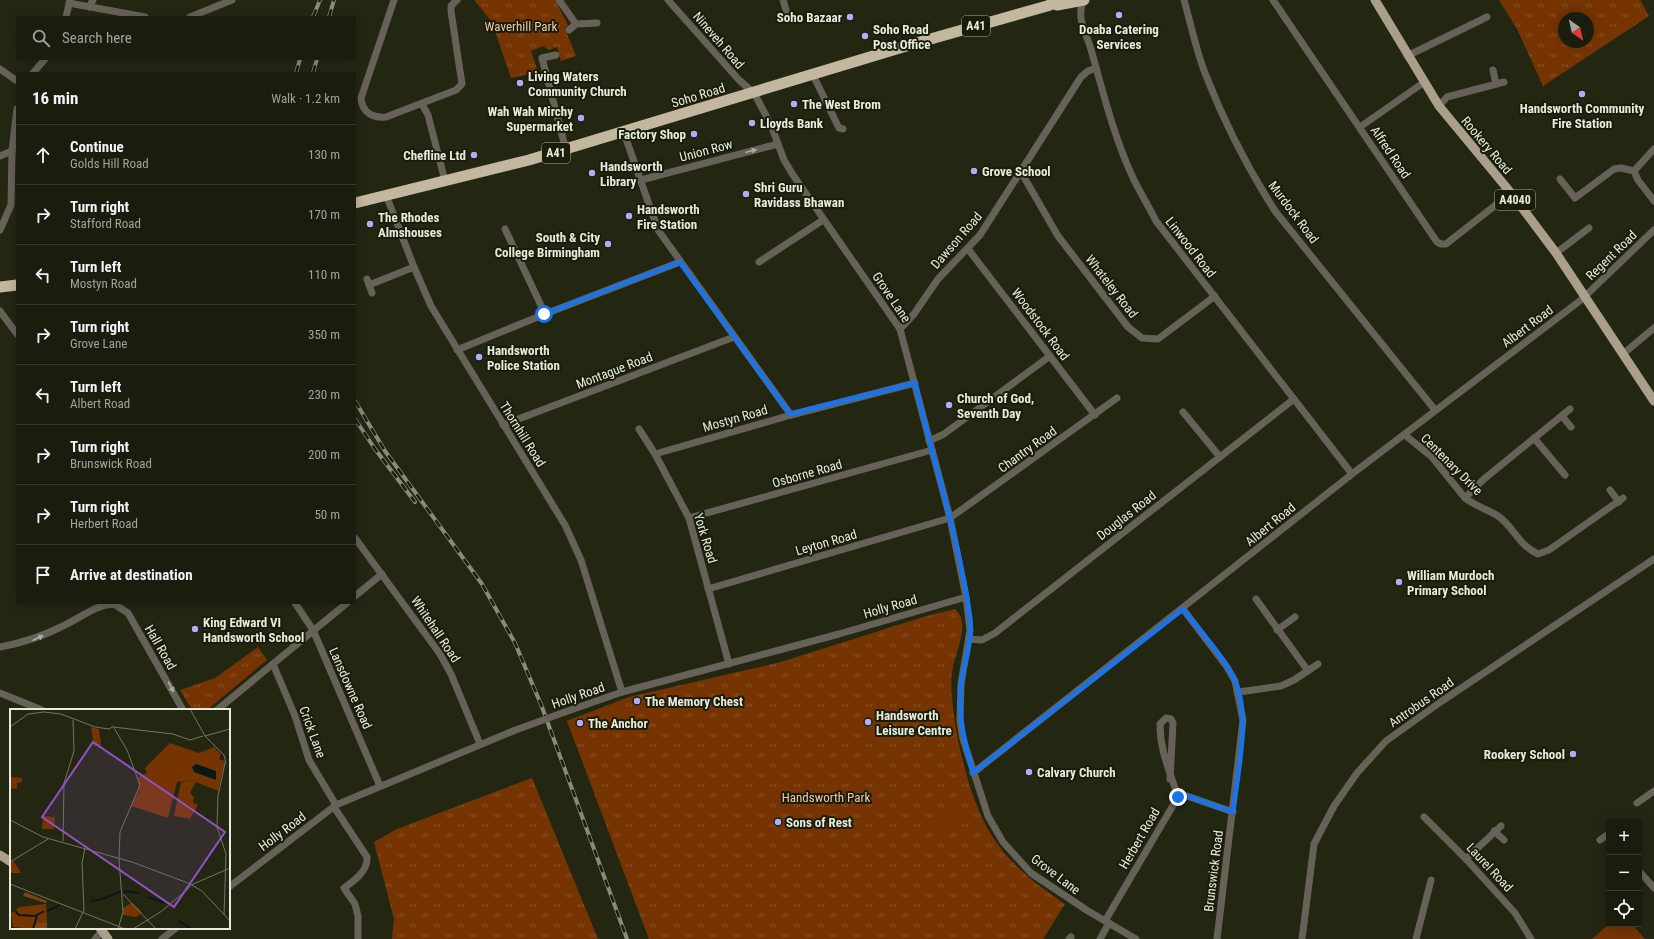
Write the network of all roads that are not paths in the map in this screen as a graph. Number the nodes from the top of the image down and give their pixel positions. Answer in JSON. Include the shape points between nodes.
{"nodes":[{"id":1,"x":93,"y":0,"type":"edge"},
{"id":2,"x":232,"y":0,"type":"edge"},
{"id":3,"x":394,"y":0,"type":"edge"},
{"id":4,"x":457,"y":0,"type":"edge"},
{"id":5,"x":559,"y":0,"type":"edge"},
{"id":6,"x":668,"y":0,"type":"edge"},
{"id":7,"x":783,"y":0,"type":"edge"},
{"id":8,"x":1063,"y":0,"type":"edge"},
{"id":9,"x":1083,"y":0,"type":"edge"},
{"id":10,"x":1184,"y":0,"type":"edge"},
{"id":11,"x":1273,"y":0,"type":"edge"},
{"id":12,"x":1375,"y":0,"type":"edge"},
{"id":13,"x":69,"y":2,"type":"edge"},
{"id":14,"x":1047,"y":6,"type":"junction"},
{"id":15,"x":89,"y":7,"type":"junction"},
{"id":16,"x":66,"y":16,"type":"edge"},
{"id":17,"x":139,"y":16,"type":"edge"},
{"id":18,"x":192,"y":16,"type":"edge"},
{"id":19,"x":788,"y":16,"type":"dead end"},
{"id":20,"x":1487,"y":17,"type":"dead end"},
{"id":21,"x":597,"y":23,"type":"dead end"},
{"id":22,"x":576,"y":24,"type":"junction"},
{"id":23,"x":569,"y":30,"type":"dead end"},
{"id":24,"x":556,"y":55,"type":"dead end"},
{"id":25,"x":1407,"y":56,"type":"junction"},
{"id":26,"x":44,"y":60,"type":"edge"},
{"id":27,"x":1096,"y":68,"type":"junction"},
{"id":28,"x":0,"y":69,"type":"edge"},
{"id":29,"x":1493,"y":70,"type":"dead end"},
{"id":30,"x":35,"y":72,"type":"edge"},
{"id":31,"x":812,"y":75,"type":"junction"},
{"id":32,"x":16,"y":80,"type":"edge"},
{"id":33,"x":1504,"y":82,"type":"dead end"},
{"id":34,"x":1423,"y":83,"type":"junction"},
{"id":35,"x":1496,"y":84,"type":"junction"},
{"id":36,"x":754,"y":93,"type":"junction"},
{"id":37,"x":422,"y":104,"type":"junction"},
{"id":38,"x":1439,"y":106,"type":"junction"},
{"id":39,"x":16,"y":117,"type":"edge"},
{"id":40,"x":1360,"y":128,"type":"junction"},
{"id":41,"x":843,"y":129,"type":"dead end"},
{"id":42,"x":624,"y":133,"type":"junction"},
{"id":43,"x":778,"y":144,"type":"junction"},
{"id":44,"x":566,"y":150,"type":"junction"},
{"id":45,"x":1654,"y":150,"type":"edge"},
{"id":46,"x":12,"y":151,"type":"junction"},
{"id":47,"x":0,"y":156,"type":"edge"},
{"id":48,"x":1634,"y":171,"type":"junction"},
{"id":49,"x":1021,"y":172,"type":"junction"},
{"id":50,"x":1560,"y":179,"type":"dead end"},
{"id":51,"x":641,"y":180,"type":"junction"},
{"id":52,"x":445,"y":181,"type":"junction"},
{"id":53,"x":1511,"y":193,"type":"junction"},
{"id":54,"x":386,"y":195,"type":"junction"},
{"id":55,"x":1654,"y":201,"type":"edge"},
{"id":56,"x":356,"y":203,"type":"edge"},
{"id":57,"x":823,"y":220,"type":"junction"},
{"id":58,"x":1589,"y":228,"type":"dead end"},
{"id":59,"x":505,"y":229,"type":"dead end"},
{"id":60,"x":0,"y":230,"type":"edge"},
{"id":61,"x":1654,"y":230,"type":"edge"},
{"id":62,"x":968,"y":249,"type":"junction"},
{"id":63,"x":1556,"y":253,"type":"junction"},
{"id":64,"x":680,"y":262,"type":"junction"},
{"id":65,"x":758,"y":262,"type":"dead end"},
{"id":66,"x":414,"y":267,"type":"junction"},
{"id":67,"x":16,"y":285,"type":"edge"},
{"id":68,"x":0,"y":287,"type":"edge"},
{"id":69,"x":372,"y":293,"type":"dead end"},
{"id":70,"x":1215,"y":296,"type":"junction"},
{"id":71,"x":1585,"y":296,"type":"junction"},
{"id":72,"x":0,"y":312,"type":"edge"},
{"id":73,"x":544,"y":314,"type":"junction"},
{"id":74,"x":1654,"y":328,"type":"edge"},
{"id":75,"x":900,"y":329,"type":"junction"},
{"id":76,"x":16,"y":333,"type":"edge"},
{"id":77,"x":734,"y":337,"type":"junction"},
{"id":78,"x":458,"y":350,"type":"junction"},
{"id":79,"x":1623,"y":354,"type":"junction"},
{"id":80,"x":1050,"y":356,"type":"junction"},
{"id":81,"x":915,"y":383,"type":"junction"},
{"id":82,"x":1117,"y":398,"type":"dead end"},
{"id":83,"x":1294,"y":399,"type":"junction"},
{"id":84,"x":1654,"y":402,"type":"edge"},
{"id":85,"x":1570,"y":409,"type":"dead end"},
{"id":86,"x":1435,"y":410,"type":"junction"},
{"id":87,"x":1182,"y":412,"type":"dead end"},
{"id":88,"x":790,"y":414,"type":"junction"},
{"id":89,"x":1095,"y":414,"type":"junction"},
{"id":90,"x":1562,"y":416,"type":"junction"},
{"id":91,"x":504,"y":425,"type":"junction"},
{"id":92,"x":1571,"y":427,"type":"dead end"},
{"id":93,"x":639,"y":429,"type":"dead end"},
{"id":94,"x":1405,"y":435,"type":"junction"},
{"id":95,"x":1534,"y":438,"type":"junction"},
{"id":96,"x":929,"y":441,"type":"junction"},
{"id":97,"x":932,"y":450,"type":"junction"},
{"id":98,"x":655,"y":454,"type":"junction"},
{"id":99,"x":1220,"y":457,"type":"junction"},
{"id":100,"x":1352,"y":474,"type":"junction"},
{"id":101,"x":1565,"y":475,"type":"dead end"},
{"id":102,"x":1610,"y":490,"type":"dead end"},
{"id":103,"x":1465,"y":498,"type":"junction"},
{"id":104,"x":689,"y":518,"type":"junction"},
{"id":105,"x":950,"y":518,"type":"junction"},
{"id":106,"x":356,"y":539,"type":"edge"},
{"id":107,"x":1654,"y":559,"type":"edge"},
{"id":108,"x":382,"y":574,"type":"junction"},
{"id":109,"x":708,"y":589,"type":"junction"},
{"id":110,"x":356,"y":595,"type":"edge"},
{"id":111,"x":966,"y":597,"type":"junction"},
{"id":112,"x":1256,"y":599,"type":"dead end"},
{"id":113,"x":114,"y":604,"type":"edge"},
{"id":114,"x":114,"y":604,"type":"edge"},
{"id":115,"x":296,"y":604,"type":"edge"},
{"id":116,"x":346,"y":604,"type":"edge"},
{"id":117,"x":1183,"y":609,"type":"junction"},
{"id":118,"x":1295,"y":616,"type":"dead end"},
{"id":119,"x":313,"y":630,"type":"junction"},
{"id":120,"x":1277,"y":630,"type":"junction"},
{"id":121,"x":969,"y":639,"type":"junction"},
{"id":122,"x":0,"y":647,"type":"edge"},
{"id":123,"x":273,"y":664,"type":"junction"},
{"id":124,"x":729,"y":664,"type":"junction"},
{"id":125,"x":1318,"y":664,"type":"dead end"},
{"id":126,"x":1308,"y":671,"type":"junction"},
{"id":127,"x":622,"y":692,"type":"junction"},
{"id":128,"x":1239,"y":692,"type":"junction"},
{"id":129,"x":0,"y":693,"type":"edge"},
{"id":130,"x":40,"y":709,"type":"edge"},
{"id":131,"x":182,"y":709,"type":"edge"},
{"id":132,"x":217,"y":709,"type":"edge"},
{"id":133,"x":480,"y":744,"type":"junction"},
{"id":134,"x":973,"y":773,"type":"junction"},
{"id":135,"x":1170,"y":779,"type":"junction"},
{"id":136,"x":380,"y":786,"type":"junction"},
{"id":137,"x":1654,"y":791,"type":"edge"},
{"id":138,"x":1178,"y":797,"type":"junction"},
{"id":139,"x":1637,"y":803,"type":"dead end"},
{"id":140,"x":335,"y":806,"type":"junction"},
{"id":141,"x":1233,"y":812,"type":"junction"},
{"id":142,"x":1424,"y":817,"type":"dead end"},
{"id":143,"x":1501,"y":826,"type":"dead end"},
{"id":144,"x":1494,"y":831,"type":"junction"},
{"id":145,"x":1606,"y":835,"type":"edge"},
{"id":146,"x":1504,"y":840,"type":"dead end"},
{"id":147,"x":1600,"y":840,"type":"dead end"},
{"id":148,"x":0,"y":855,"type":"edge"},
{"id":149,"x":1466,"y":859,"type":"junction"},
{"id":150,"x":10,"y":861,"type":"edge"},
{"id":151,"x":1642,"y":874,"type":"edge"},
{"id":152,"x":1431,"y":880,"type":"dead end"},
{"id":153,"x":230,"y":886,"type":"edge"},
{"id":154,"x":1654,"y":888,"type":"edge"},
{"id":155,"x":1107,"y":922,"type":"junction"},
{"id":156,"x":101,"y":929,"type":"edge"},
{"id":157,"x":175,"y":929,"type":"edge"},
{"id":158,"x":95,"y":939,"type":"edge"},
{"id":159,"x":108,"y":939,"type":"edge"},
{"id":160,"x":162,"y":939,"type":"edge"},
{"id":161,"x":358,"y":939,"type":"edge"},
{"id":162,"x":1100,"y":939,"type":"edge"},
{"id":163,"x":1136,"y":939,"type":"edge"},
{"id":164,"x":1217,"y":939,"type":"edge"},
{"id":165,"x":1302,"y":939,"type":"edge"},
{"id":166,"x":1416,"y":939,"type":"edge"},
{"id":167,"x":1531,"y":939,"type":"edge"}],
"edges":[{"from":1,"to":15,"type":"street"},
{"from":2,"to":18,"type":"street"},
{"from":3,"to":37,"type":"street","via":[[361,98],[362,104],[368,113],[386,118]]},
{"from":4,"to":37,"type":"street","via":[[451,6],[451,11],[462,84],[456,90]]},
{"from":5,"to":22,"type":"street"},
{"from":6,"to":36,"type":"street","name":"Nineveh Road","via":[[739,80]]},
{"from":7,"to":19,"type":"street"},
{"from":8,"to":14,"type":"highway","name":"Soho Road","number":"A41"},
{"from":9,"to":14,"type":"highway","name":"Soho Road","number":"A41"},
{"from":9,"to":27,"type":"street","name":"Linwood Road","via":[[1079,16]]},
{"from":10,"to":86,"type":"street","name":"Murdock Road","via":[[1205,72],[1230,131],[1253,176],[1275,211]]},
{"from":11,"to":40,"type":"street","name":"Alfred Road"},
{"from":12,"to":25,"type":"main road","name":"Rookery Road","number":"A4040"},
{"from":13,"to":15,"type":"street"},
{"from":13,"to":16,"type":"street"},
{"from":14,"to":31,"type":"highway","name":"Soho Road","number":"A41"},
{"from":15,"to":17,"type":"street"},
{"from":20,"to":25,"type":"street"},
{"from":21,"to":22,"type":"street"},
{"from":22,"to":23,"type":"street"},
{"from":24,"to":44,"type":"street","via":[[542,58]]},
{"from":25,"to":34,"type":"main road","name":"Rookery Road","number":"A4040"},
{"from":26,"to":30,"type":"street"},
{"from":27,"to":49,"type":"street","name":"Dawson Road","via":[[1081,77]]},
{"from":27,"to":70,"type":"street","name":"Linwood Road","via":[[1116,136],[1134,180],[1156,221]]},
{"from":28,"to":32,"type":"street"},
{"from":29,"to":35,"type":"street"},
{"from":31,"to":36,"type":"highway","name":"Soho Road","number":"A41"},
{"from":31,"to":41,"type":"street","via":[[839,128]]},
{"from":33,"to":35,"type":"street"},
{"from":34,"to":38,"type":"main road","name":"Rookery Road","number":"A4040"},
{"from":34,"to":40,"type":"street"},
{"from":35,"to":38,"type":"street","via":[[1447,98]]},
{"from":36,"to":42,"type":"highway","name":"Soho Road","number":"A41"},
{"from":36,"to":43,"type":"street","name":"Grove Lane"},
{"from":37,"to":52,"type":"street","via":[[428,115]]},
{"from":38,"to":53,"type":"main road","name":"Rookery Road","number":"A4040"},
{"from":39,"to":46,"type":"street"},
{"from":40,"to":53,"type":"street","name":"Alfred Road","via":[[1437,242],[1441,244],[1446,244]]},
{"from":42,"to":44,"type":"highway","name":"Soho Road","number":"A41"},
{"from":42,"to":51,"type":"street"},
{"from":51,"to":43,"type":"street","name":"Union Row","one_way":true},
{"from":43,"to":57,"type":"street","name":"Grove Lane","via":[[793,175]]},
{"from":44,"to":52,"type":"highway","name":"Soho Road","number":"A41"},
{"from":45,"to":48,"type":"street"},
{"from":46,"to":47,"type":"street"},
{"from":46,"to":60,"type":"street","via":[[11,205]]},
{"from":48,"to":50,"type":"street","via":[[1614,169],[1575,198]]},
{"from":48,"to":55,"type":"street"},
{"from":49,"to":62,"type":"street","name":"Dawson Road"},
{"from":49,"to":70,"type":"street","name":"Whateley Road","via":[[1058,236],[1128,327],[1142,338],[1158,339]]},
{"from":51,"to":64,"type":"street","via":[[658,230]]},
{"from":52,"to":54,"type":"highway","name":"Soho Road","number":"A41"},
{"from":53,"to":63,"type":"main road","name":"Rookery Road","number":"A4040"},
{"from":54,"to":56,"type":"highway","name":"Soho Road","number":"A41"},
{"from":54,"to":66,"type":"street","name":"Thornhill Road"},
{"from":57,"to":65,"type":"street"},
{"from":57,"to":75,"type":"street","name":"Grove Lane"},
{"from":58,"to":63,"type":"street"},
{"from":59,"to":73,"type":"street"},
{"from":61,"to":71,"type":"street","name":"Regent Road"},
{"from":62,"to":75,"type":"street","name":"Dawson Road","via":[[938,280]]},
{"from":62,"to":80,"type":"street","name":"Woodstock Road"},
{"from":63,"to":71,"type":"main road","name":"Rookery Road","number":"A4040"},
{"from":64,"to":73,"type":"street"},
{"from":64,"to":77,"type":"street"},
{"from":66,"to":69,"type":"street","via":[[368,282]]},
{"from":66,"to":78,"type":"street","name":"Thornhill Road","via":[[431,306]]},
{"from":67,"to":68,"type":"highway"},
{"from":70,"to":83,"type":"street","name":"Linwood Road"},
{"from":71,"to":79,"type":"main road","name":"Rookery Road","number":"A4040"},
{"from":71,"to":86,"type":"street","name":"Albert Road"},
{"from":72,"to":76,"type":"street"},
{"from":73,"to":78,"type":"street"},
{"from":74,"to":79,"type":"street"},
{"from":75,"to":81,"type":"street","name":"Grove Lane"},
{"from":77,"to":88,"type":"street"},
{"from":77,"to":91,"type":"street","name":"Montague Road"},
{"from":78,"to":91,"type":"street","name":"Thornhill Road"},
{"from":79,"to":84,"type":"main road","name":"Rookery Road","number":"A4040"},
{"from":80,"to":89,"type":"street","name":"Woodstock Road"},
{"from":80,"to":96,"type":"street","via":[[944,434]]},
{"from":81,"to":88,"type":"street","name":"Mostyn Road"},
{"from":81,"to":96,"type":"street","name":"Grove Lane"},
{"from":82,"to":89,"type":"street","name":"Chantry Road"},
{"from":83,"to":99,"type":"street","name":"Douglas Road"},
{"from":83,"to":100,"type":"street","name":"Linwood Road"},
{"from":85,"to":90,"type":"street"},
{"from":86,"to":94,"type":"street","name":"Albert Road"},
{"from":87,"to":99,"type":"street"},
{"from":88,"to":98,"type":"street","name":"Mostyn Road"},
{"from":89,"to":105,"type":"street","name":"Chantry Road"},
{"from":90,"to":92,"type":"street"},
{"from":90,"to":95,"type":"street"},
{"from":91,"to":127,"type":"street","name":"Thornhill Road","via":[[565,525],[581,560]]},
{"from":93,"to":98,"type":"street","name":"York Road"},
{"from":94,"to":100,"type":"street","name":"Albert Road"},
{"from":94,"to":103,"type":"street","name":"Centenary Drive","via":[[1432,457]]},
{"from":95,"to":101,"type":"street"},
{"from":95,"to":103,"type":"street"},
{"from":96,"to":97,"type":"street","name":"Grove Lane"},
{"from":97,"to":104,"type":"street","name":"Osborne Road"},
{"from":97,"to":105,"type":"street","name":"Grove Lane"},
{"from":98,"to":104,"type":"street","name":"York Road"},
{"from":99,"to":121,"type":"street","name":"Douglas Road","via":[[995,633],[982,640]]},
{"from":100,"to":117,"type":"street","name":"Albert Road"},
{"from":102,"to":103,"type":"street","name":"Centenary Drive","via":[[1621,500],[1549,550],[1538,554],[1528,550],[1497,516]]},
{"from":104,"to":109,"type":"street","name":"York Road"},
{"from":105,"to":109,"type":"street","name":"Leyton Road"},
{"from":105,"to":111,"type":"street","name":"Grove Lane"},
{"from":106,"to":108,"type":"street","name":"Whitehall Road"},
{"from":107,"to":165,"type":"street","name":"Antrobus Road","via":[[1386,741],[1357,773],[1334,806],[1314,844]]},
{"from":108,"to":110,"type":"street"},
{"from":108,"to":133,"type":"street","name":"Whitehall Road","via":[[440,654]]},
{"from":109,"to":124,"type":"street","name":"York Road"},
{"from":111,"to":121,"type":"street","name":"Grove Lane","via":[[970,620]]},
{"from":111,"to":124,"type":"street","name":"Holly Road"},
{"from":112,"to":120,"type":"street"},
{"from":122,"to":113,"type":"street","name":"Hall Road","one_way":true,"via":[[31,641],[62,627],[88,611]]},
{"from":114,"to":131,"type":"street","name":"Hall Road","one_way":true,"via":[[128,613]]},
{"from":115,"to":119,"type":"street","name":"Lansdowne Road"},
{"from":116,"to":119,"type":"street"},
{"from":117,"to":128,"type":"street","name":"Brunswick Road","via":[[1227,667]]},
{"from":117,"to":134,"type":"street","name":"Albert Road"},
{"from":118,"to":120,"type":"street"},
{"from":119,"to":123,"type":"street"},
{"from":119,"to":136,"type":"street","name":"Lansdowne Road"},
{"from":120,"to":126,"type":"street"},
{"from":121,"to":134,"type":"street","name":"Grove Lane","via":[[962,684],[960,721]]},
{"from":123,"to":132,"type":"street"},
{"from":123,"to":140,"type":"street","name":"Crick Lane","via":[[296,716],[310,760]]},
{"from":124,"to":127,"type":"street","name":"Holly Road"},
{"from":125,"to":126,"type":"street"},
{"from":126,"to":128,"type":"street","via":[[1280,686]]},
{"from":127,"to":133,"type":"street","name":"Holly Road","bridge":true},
{"from":128,"to":141,"type":"street","name":"Brunswick Road","via":[[1243,720]]},
{"from":129,"to":130,"type":"street"},
{"from":133,"to":136,"type":"street","name":"Holly Road"},
{"from":134,"to":155,"type":"street","name":"Grove Lane","via":[[988,816],[1003,842],[1015,856],[1046,884]]},
{"from":135,"to":135,"type":"street","via":[[1160,733],[1160,724],[1166,718],[1171,719],[1173,723]]},
{"from":135,"to":138,"type":"street"},
{"from":136,"to":140,"type":"street","name":"Holly Road"},
{"from":137,"to":139,"type":"street"},
{"from":138,"to":141,"type":"street","via":[[1187,796]]},
{"from":138,"to":155,"type":"street","name":"Herbert Road"},
{"from":140,"to":153,"type":"street","name":"Holly Road"},
{"from":140,"to":161,"type":"street","name":"Crick Lane","via":[[367,857],[368,863],[363,870],[344,888],[355,904]]},
{"from":141,"to":164,"type":"street","name":"Brunswick Road"},
{"from":142,"to":149,"type":"street","name":"Laurel Road"},
{"from":143,"to":144,"type":"street"},
{"from":144,"to":146,"type":"street"},
{"from":144,"to":149,"type":"street"},
{"from":145,"to":147,"type":"street"},
{"from":148,"to":150,"type":"main road"},
{"from":149,"to":167,"type":"street","name":"Laurel Road","via":[[1515,913]]},
{"from":151,"to":154,"type":"street"},
{"from":152,"to":166,"type":"street"},
{"from":155,"to":162,"type":"street","name":"Herbert Road"},
{"from":155,"to":163,"type":"street","name":"Grove Lane"},
{"from":156,"to":158,"type":"street"},
{"from":156,"to":159,"type":"main road"},
{"from":157,"to":160,"type":"street"}]}
